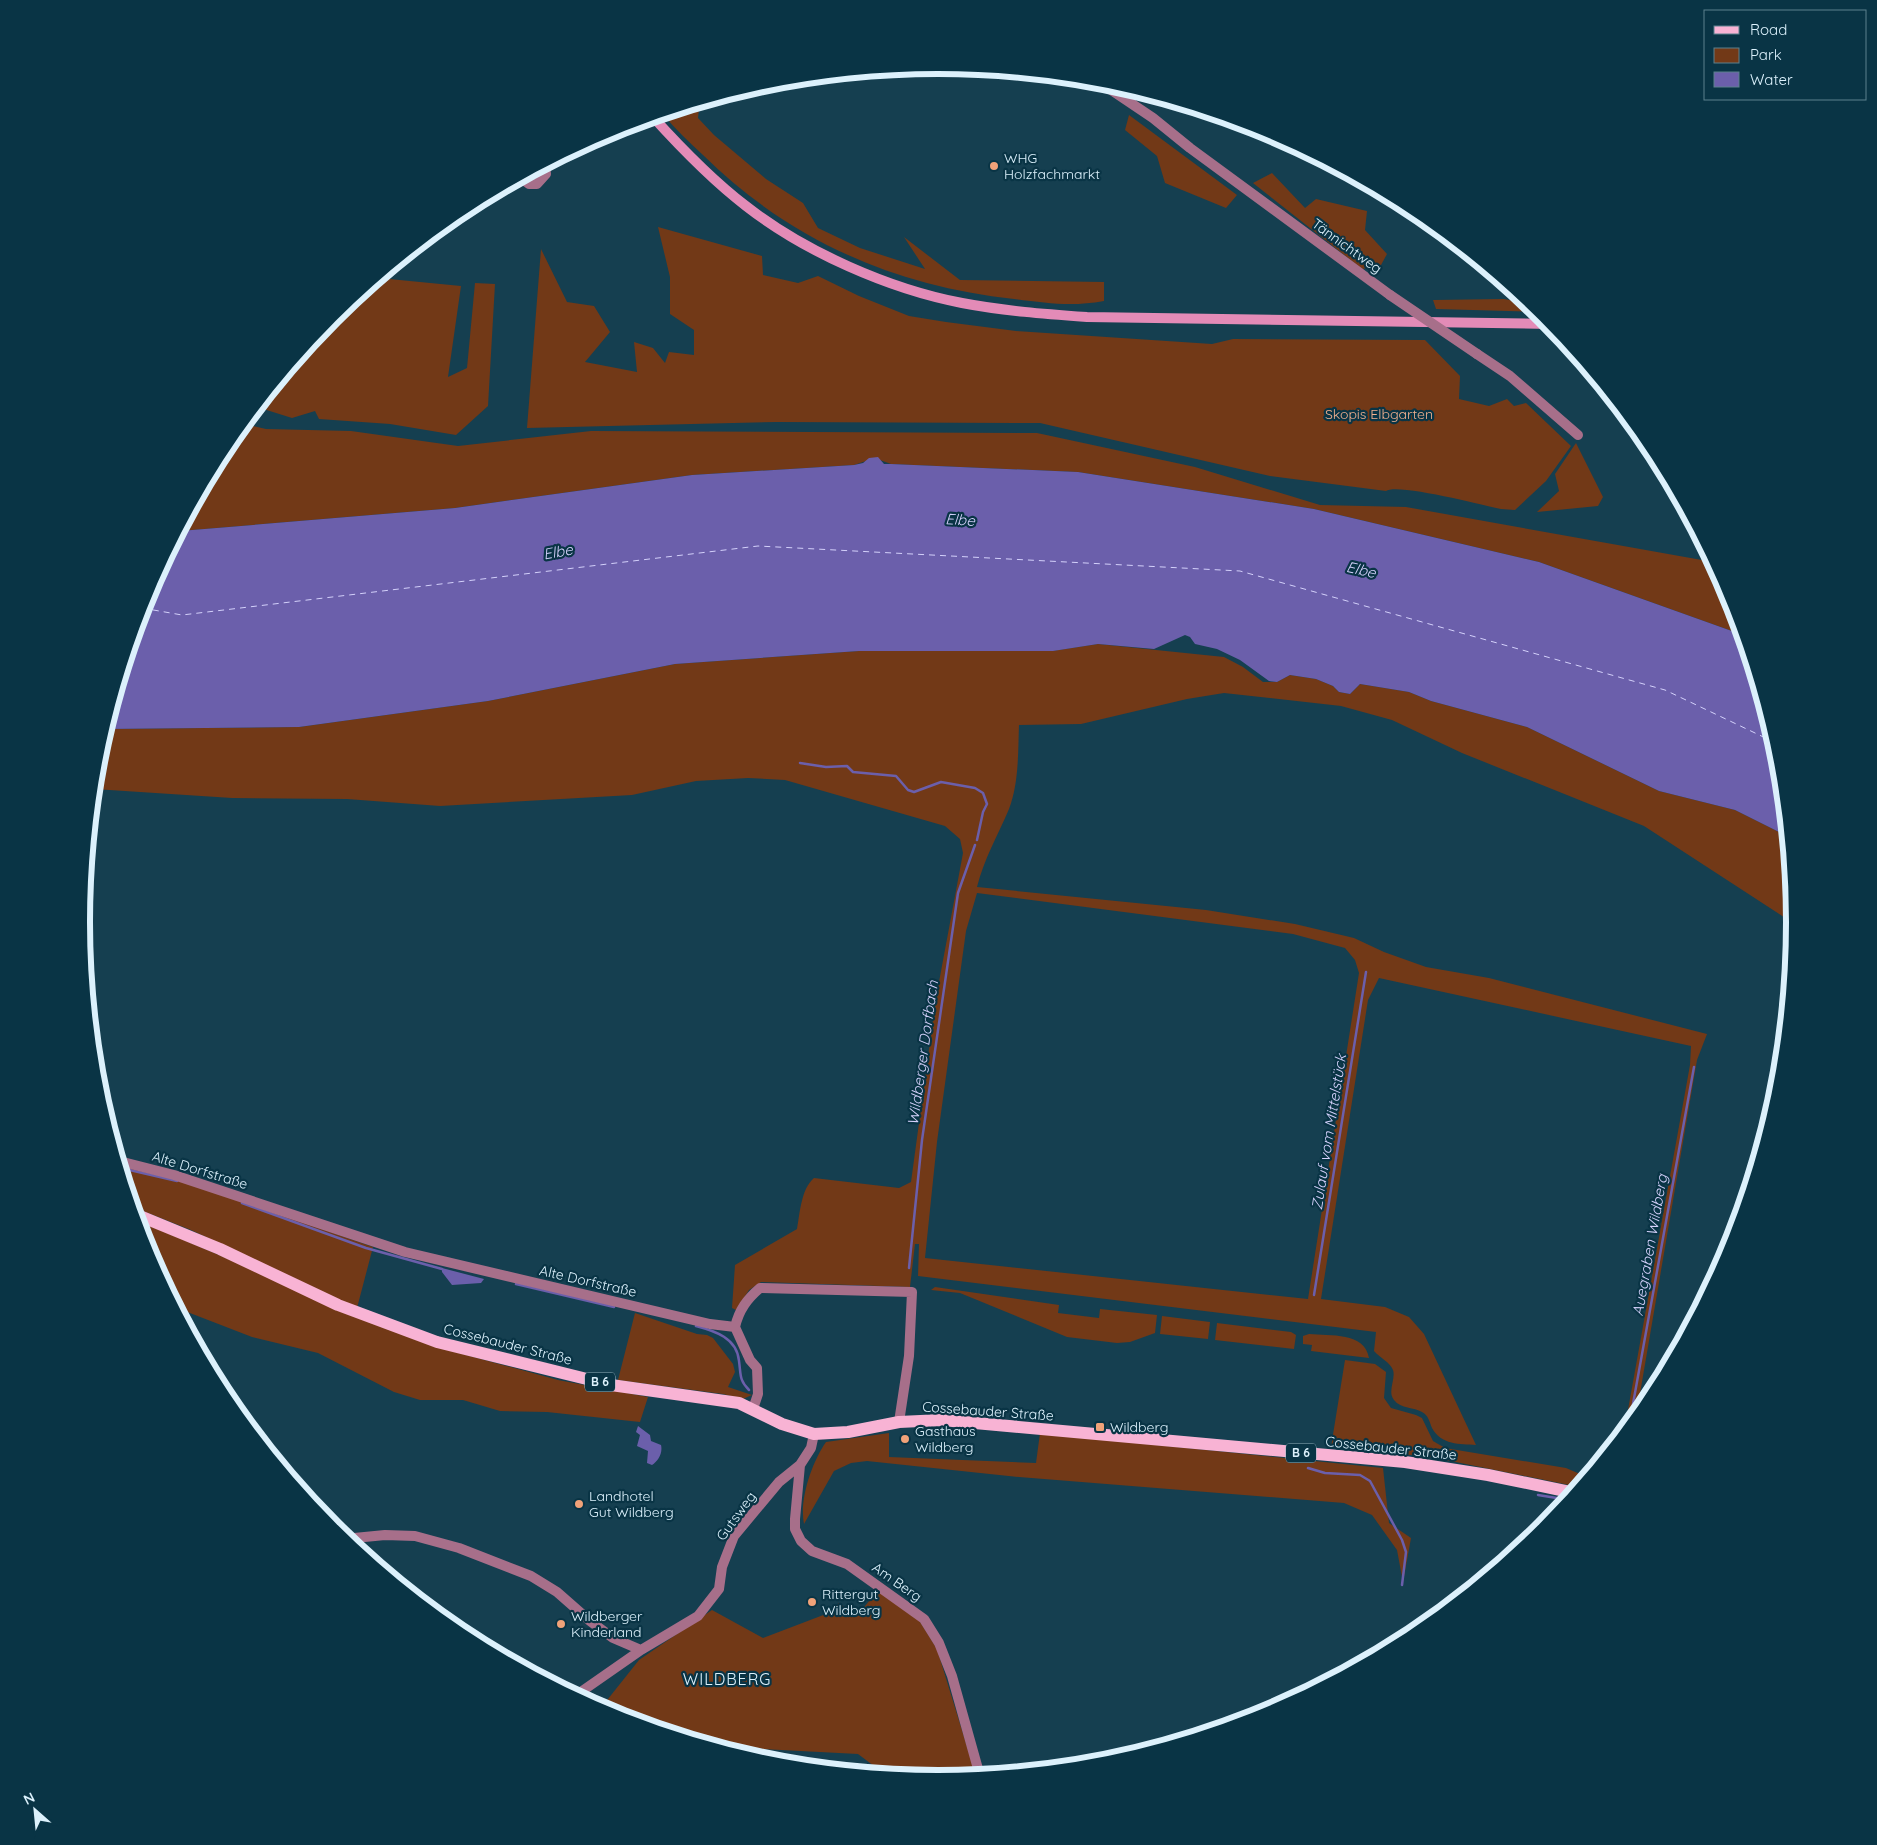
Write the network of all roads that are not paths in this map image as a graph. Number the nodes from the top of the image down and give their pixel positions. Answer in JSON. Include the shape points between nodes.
{"nodes":[{"id":1,"x":1115,"y":93,"type":"edge"},
{"id":2,"x":658,"y":122,"type":"edge"},
{"id":3,"x":546,"y":170,"type":"edge"},
{"id":4,"x":525,"y":181,"type":"edge"},
{"id":5,"x":1541,"y":324,"type":"edge"},
{"id":6,"x":1578,"y":435,"type":"dead end"},
{"id":7,"x":125,"y":1163,"type":"edge"},
{"id":8,"x":143,"y":1217,"type":"edge"},
{"id":9,"x":735,"y":1327,"type":"junction"},
{"id":10,"x":753,"y":1409,"type":"junction"},
{"id":11,"x":899,"y":1422,"type":"junction"},
{"id":12,"x":814,"y":1434,"type":"junction"},
{"id":13,"x":800,"y":1465,"type":"junction"},
{"id":14,"x":1568,"y":1492,"type":"edge"},
{"id":15,"x":354,"y":1538,"type":"edge"},
{"id":16,"x":641,"y":1650,"type":"junction"},
{"id":17,"x":581,"y":1692,"type":"edge"},
{"id":18,"x":978,"y":1770,"type":"edge"}],
"edges":[{"from":1,"to":6,"type":"street","name":"Tännichtweg","bridge":true,"via":[[1390,295],[1510,376]]},
{"from":2,"to":5,"type":"main road","via":[[692,160],[746,207],[802,244],[867,273],[961,303],[1087,317]]},
{"from":3,"to":4,"type":"street","via":[[537,184]]},
{"from":7,"to":9,"type":"street","name":"Alte Dorfstraße","via":[[174,1175],[405,1252],[710,1324]]},
{"from":8,"to":10,"type":"main road","name":"Cossebauder Straße","number":"B 6","via":[[220,1249],[338,1305],[438,1342],[611,1385],[724,1400]]},
{"from":9,"to":10,"type":"street","via":[[757,1368],[758,1394]]},
{"from":9,"to":11,"type":"street","via":[[748,1298],[760,1288],[912,1292],[909,1356]]},
{"from":10,"to":12,"type":"main road","name":"Cossebauder Straße","number":"B 6","via":[[782,1424]]},
{"from":11,"to":12,"type":"main road","name":"Cossebauder Straße","number":"B 6","via":[[848,1432]]},
{"from":11,"to":14,"type":"main road","name":"Cossebauder Straße","number":"B 6","via":[[942,1420],[1405,1462]]},
{"from":12,"to":13,"type":"street","name":"Gutsweg","via":[[811,1448]]},
{"from":13,"to":16,"type":"street","name":"Gutsweg","via":[[779,1482],[734,1536],[722,1567],[720,1589],[698,1616]]},
{"from":13,"to":18,"type":"street","name":"Am Berg","via":[[795,1528],[802,1542],[812,1551],[847,1564],[924,1619],[939,1643],[952,1676]]},
{"from":15,"to":16,"type":"street","via":[[415,1536],[458,1548],[531,1576],[558,1592],[613,1638]]},
{"from":16,"to":17,"type":"street","name":"Gutsweg"}]}
